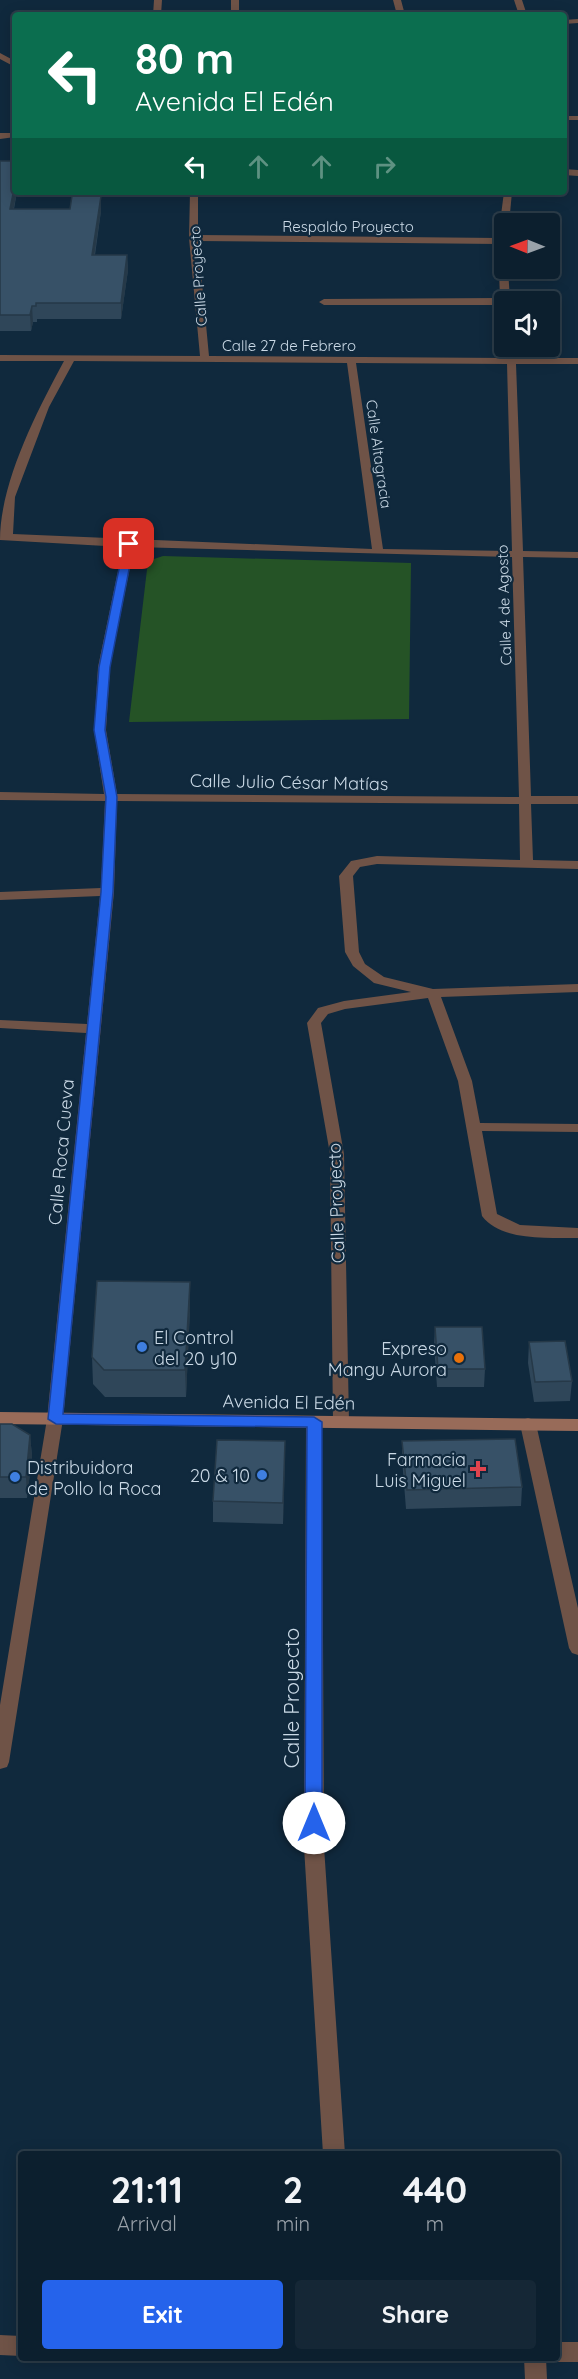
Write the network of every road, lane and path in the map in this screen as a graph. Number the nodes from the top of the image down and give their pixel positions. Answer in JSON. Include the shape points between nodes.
{"nodes":[{"id":1,"x":194,"y":195,"type":"edge"},
{"id":2,"x":508,"y":195,"type":"edge"},
{"id":3,"x":505,"y":213,"type":"edge"},
{"id":4,"x":194,"y":238,"type":"junction"},
{"id":5,"x":494,"y":241,"type":"edge"},
{"id":6,"x":494,"y":301,"type":"edge"},
{"id":7,"x":324,"y":302,"type":"dead end"},
{"id":8,"x":0,"y":357,"type":"edge"},
{"id":9,"x":513,"y":357,"type":"edge"},
{"id":10,"x":70,"y":359,"type":"junction"},
{"id":11,"x":351,"y":359,"type":"junction"},
{"id":12,"x":205,"y":360,"type":"junction"},
{"id":13,"x":513,"y":360,"type":"junction"},
{"id":14,"x":578,"y":361,"type":"edge"},
{"id":15,"x":3,"y":537,"type":"edge"},
{"id":16,"x":129,"y":544,"type":"junction"},
{"id":17,"x":378,"y":552,"type":"junction"},
{"id":18,"x":518,"y":554,"type":"junction"},
{"id":19,"x":578,"y":555,"type":"edge"},
{"id":20,"x":0,"y":796,"type":"edge"},
{"id":21,"x":111,"y":797,"type":"junction"},
{"id":22,"x":525,"y":800,"type":"junction"},
{"id":23,"x":578,"y":800,"type":"edge"},
{"id":24,"x":527,"y":862,"type":"junction"},
{"id":25,"x":578,"y":865,"type":"edge"},
{"id":26,"x":107,"y":892,"type":"junction"},
{"id":27,"x":0,"y":896,"type":"edge"},
{"id":28,"x":578,"y":988,"type":"edge"},
{"id":29,"x":433,"y":993,"type":"junction"},
{"id":30,"x":0,"y":1024,"type":"edge"},
{"id":31,"x":93,"y":1029,"type":"junction"},
{"id":32,"x":476,"y":1127,"type":"junction"},
{"id":33,"x":578,"y":1128,"type":"edge"},
{"id":34,"x":578,"y":1233,"type":"edge"},
{"id":35,"x":0,"y":1418,"type":"edge"},
{"id":36,"x":56,"y":1419,"type":"junction"},
{"id":37,"x":314,"y":1422,"type":"junction"},
{"id":38,"x":341,"y":1422,"type":"junction"},
{"id":39,"x":528,"y":1424,"type":"junction"},
{"id":40,"x":578,"y":1425,"type":"edge"},
{"id":41,"x":578,"y":1648,"type":"edge"},
{"id":42,"x":0,"y":1753,"type":"edge"},
{"id":43,"x":334,"y":2151,"type":"edge"},
{"id":44,"x":0,"y":2345,"type":"edge"},
{"id":45,"x":18,"y":2346,"type":"edge"},
{"id":46,"x":560,"y":2352,"type":"edge"},
{"id":47,"x":578,"y":2352,"type":"edge"},
{"id":48,"x":535,"y":2361,"type":"edge"},
{"id":49,"x":536,"y":2379,"type":"edge"}],
"edges":[{"from":1,"to":4,"type":"street","name":"Calle Proyecto"},
{"from":2,"to":3,"type":"street"},
{"from":4,"to":5,"type":"street","name":"Respaldo Proyecto"},
{"from":4,"to":12,"type":"street","name":"Calle Proyecto"},
{"from":6,"to":7,"type":"street"},
{"from":8,"to":10,"type":"street","name":"Calle 27 de Febrero"},
{"from":9,"to":13,"type":"street","name":"Calle 4 de Agosto"},
{"from":10,"to":12,"type":"street","name":"Calle 27 de Febrero"},
{"from":10,"to":15,"type":"street","via":[[44,407],[10,497]]},
{"from":11,"to":12,"type":"street","name":"Calle 27 de Febrero"},
{"from":11,"to":13,"type":"street","name":"Calle 27 de Febrero"},
{"from":11,"to":17,"type":"street","name":"Calle Altagracia"},
{"from":13,"to":14,"type":"street","name":"Calle 27 de Febrero"},
{"from":13,"to":18,"type":"street","name":"Calle 4 de Agosto"},
{"from":15,"to":16,"type":"street"},
{"from":16,"to":17,"type":"street"},
{"from":16,"to":21,"type":"street","name":"Calle Roca Cueva","via":[[104,667],[100,730]]},
{"from":17,"to":18,"type":"street"},
{"from":18,"to":19,"type":"street"},
{"from":18,"to":22,"type":"street","name":"Calle 4 de Agosto"},
{"from":20,"to":21,"type":"street","name":"Calle Julio César Matías"},
{"from":21,"to":22,"type":"street","name":"Calle Julio César Matías"},
{"from":21,"to":26,"type":"street","name":"Calle Roca Cueva"},
{"from":22,"to":23,"type":"street","name":"Calle Julio César Matías"},
{"from":22,"to":24,"type":"street","name":"Calle 4 de Agosto"},
{"from":24,"to":25,"type":"street"},
{"from":24,"to":29,"type":"street","via":[[377,860],[356,864],[346,876],[352,952],[360,966],[379,980]]},
{"from":26,"to":27,"type":"street"},
{"from":26,"to":31,"type":"street","name":"Calle Roca Cueva"},
{"from":28,"to":29,"type":"street"},
{"from":29,"to":32,"type":"street","via":[[465,1081]]},
{"from":29,"to":38,"type":"street","name":"Calle Proyecto","via":[[344,1005],[323,1011],[314,1023],[337,1154]]},
{"from":30,"to":31,"type":"street"},
{"from":31,"to":36,"type":"street","name":"Calle Roca Cueva"},
{"from":32,"to":33,"type":"street"},
{"from":32,"to":34,"type":"street","via":[[490,1216],[501,1225],[518,1230]]},
{"from":35,"to":36,"type":"street","name":"Avenida El Edén"},
{"from":36,"to":37,"type":"street","name":"Avenida El Edén"},
{"from":36,"to":42,"type":"street","name":"Calle Roca Cueva"},
{"from":37,"to":38,"type":"street","name":"Avenida El Edén"},
{"from":37,"to":43,"type":"street","name":"Calle Proyecto","via":[[314,1847]]},
{"from":38,"to":39,"type":"street","name":"Avenida El Edén"},
{"from":39,"to":40,"type":"street","name":"Avenida El Edén"},
{"from":39,"to":41,"type":"street"},
{"from":44,"to":45,"type":"street"},
{"from":46,"to":47,"type":"street"},
{"from":48,"to":49,"type":"street"}]}
